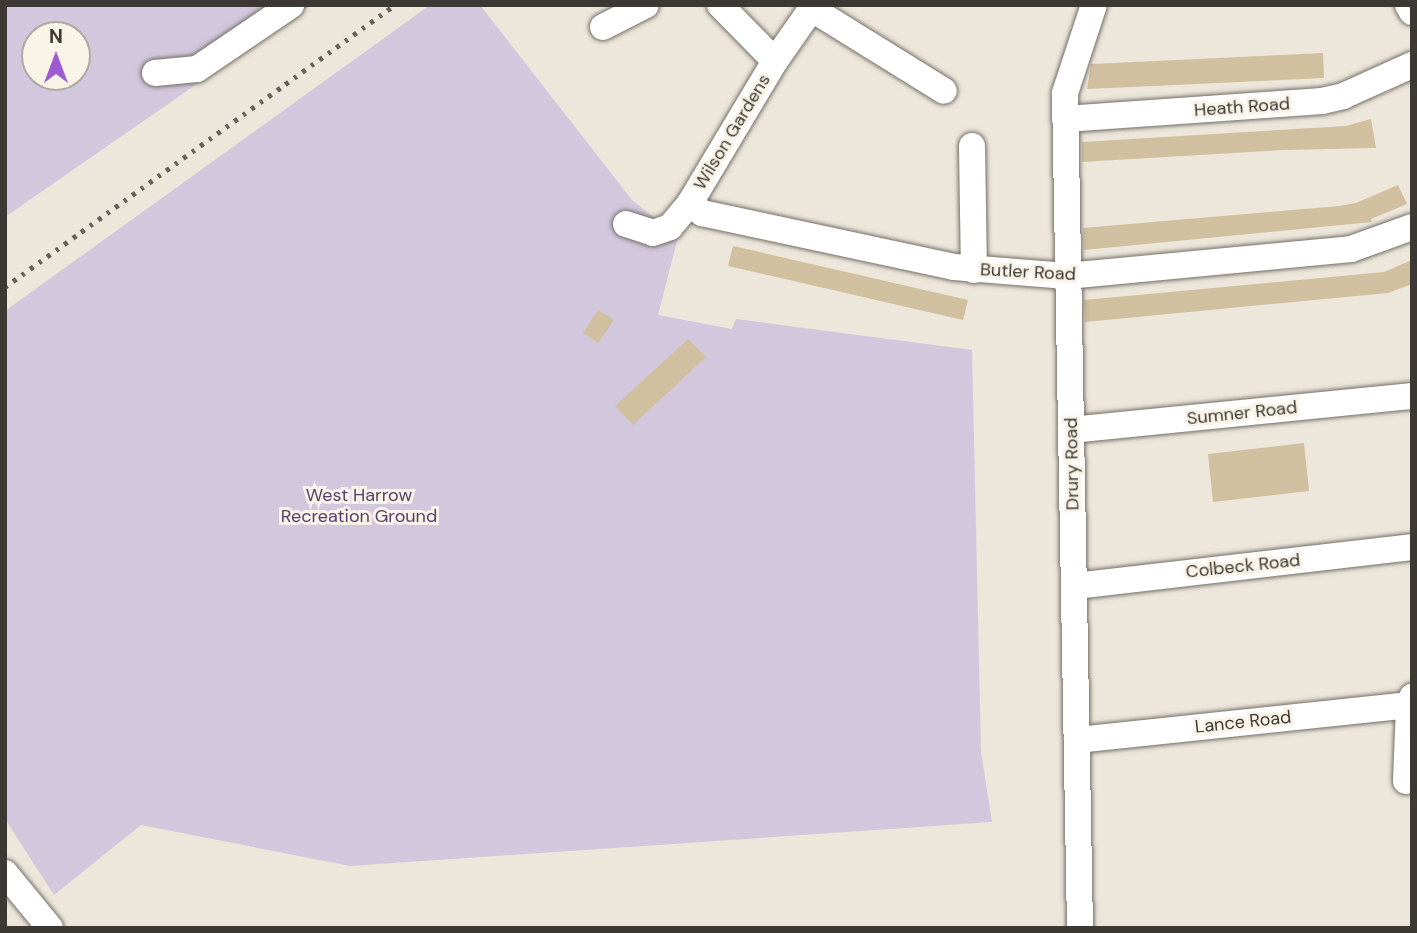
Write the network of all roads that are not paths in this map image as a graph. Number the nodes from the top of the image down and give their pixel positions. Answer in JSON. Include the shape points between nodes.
{"nodes":[{"id":1,"x":291,"y":5,"type":"edge"},
{"id":2,"x":646,"y":5,"type":"edge"},
{"id":3,"x":720,"y":5,"type":"edge"},
{"id":4,"x":1094,"y":5,"type":"edge"},
{"id":5,"x":1408,"y":5,"type":"edge"},
{"id":6,"x":813,"y":7,"type":"edge"},
{"id":7,"x":1412,"y":12,"type":"edge"},
{"id":8,"x":603,"y":27,"type":"dead end"},
{"id":9,"x":775,"y":61,"type":"junction"},
{"id":10,"x":1412,"y":65,"type":"edge"},
{"id":11,"x":155,"y":73,"type":"dead end"},
{"id":12,"x":944,"y":91,"type":"dead end"},
{"id":13,"x":1065,"y":119,"type":"junction"},
{"id":14,"x":972,"y":146,"type":"dead end"},
{"id":15,"x":690,"y":203,"type":"junction"},
{"id":16,"x":626,"y":223,"type":"dead end"},
{"id":17,"x":1412,"y":227,"type":"edge"},
{"id":18,"x":974,"y":270,"type":"junction"},
{"id":19,"x":1067,"y":276,"type":"junction"},
{"id":20,"x":1412,"y":396,"type":"edge"},
{"id":21,"x":1072,"y":430,"type":"junction"},
{"id":22,"x":1412,"y":547,"type":"edge"},
{"id":23,"x":1075,"y":586,"type":"junction"},
{"id":24,"x":1410,"y":701,"type":"edge"},
{"id":25,"x":1077,"y":740,"type":"junction"},
{"id":26,"x":1406,"y":781,"type":"dead end"},
{"id":27,"x":5,"y":873,"type":"edge"},
{"id":28,"x":50,"y":928,"type":"edge"},
{"id":29,"x":1080,"y":928,"type":"edge"}],
"edges":[{"from":1,"to":11,"type":"street","via":[[197,69]]},
{"from":2,"to":8,"type":"street"},
{"from":3,"to":9,"type":"street","name":"Wilson Gardens"},
{"from":4,"to":13,"type":"street","name":"Drury Road","via":[[1065,93]]},
{"from":5,"to":7,"type":"street"},
{"from":6,"to":9,"type":"street","name":"Wilson Gardens"},
{"from":6,"to":12,"type":"street","name":"Wilson Gardens","via":[[901,76]]},
{"from":9,"to":15,"type":"street","name":"Wilson Gardens"},
{"from":10,"to":13,"type":"street","name":"Heath Road","via":[[1322,101]]},
{"from":13,"to":19,"type":"street","name":"Drury Road"},
{"from":14,"to":18,"type":"street"},
{"from":15,"to":16,"type":"street","name":"Wilson Gardens","via":[[664,231],[653,233]]},
{"from":15,"to":18,"type":"street","name":"Butler Road","via":[[702,212],[792,234]]},
{"from":17,"to":19,"type":"street","name":"Butler Road","via":[[1351,249]]},
{"from":18,"to":19,"type":"street","name":"Butler Road"},
{"from":19,"to":21,"type":"street","name":"Drury Road"},
{"from":20,"to":21,"type":"street","name":"Sumner Road"},
{"from":21,"to":23,"type":"street","name":"Drury Road"},
{"from":22,"to":23,"type":"street","name":"Colbeck Road"},
{"from":23,"to":25,"type":"street","name":"Drury Road"},
{"from":24,"to":25,"type":"street","name":"Lance Road"},
{"from":24,"to":26,"type":"street"},
{"from":25,"to":29,"type":"street","name":"Drury Road"},
{"from":27,"to":28,"type":"street"}]}
